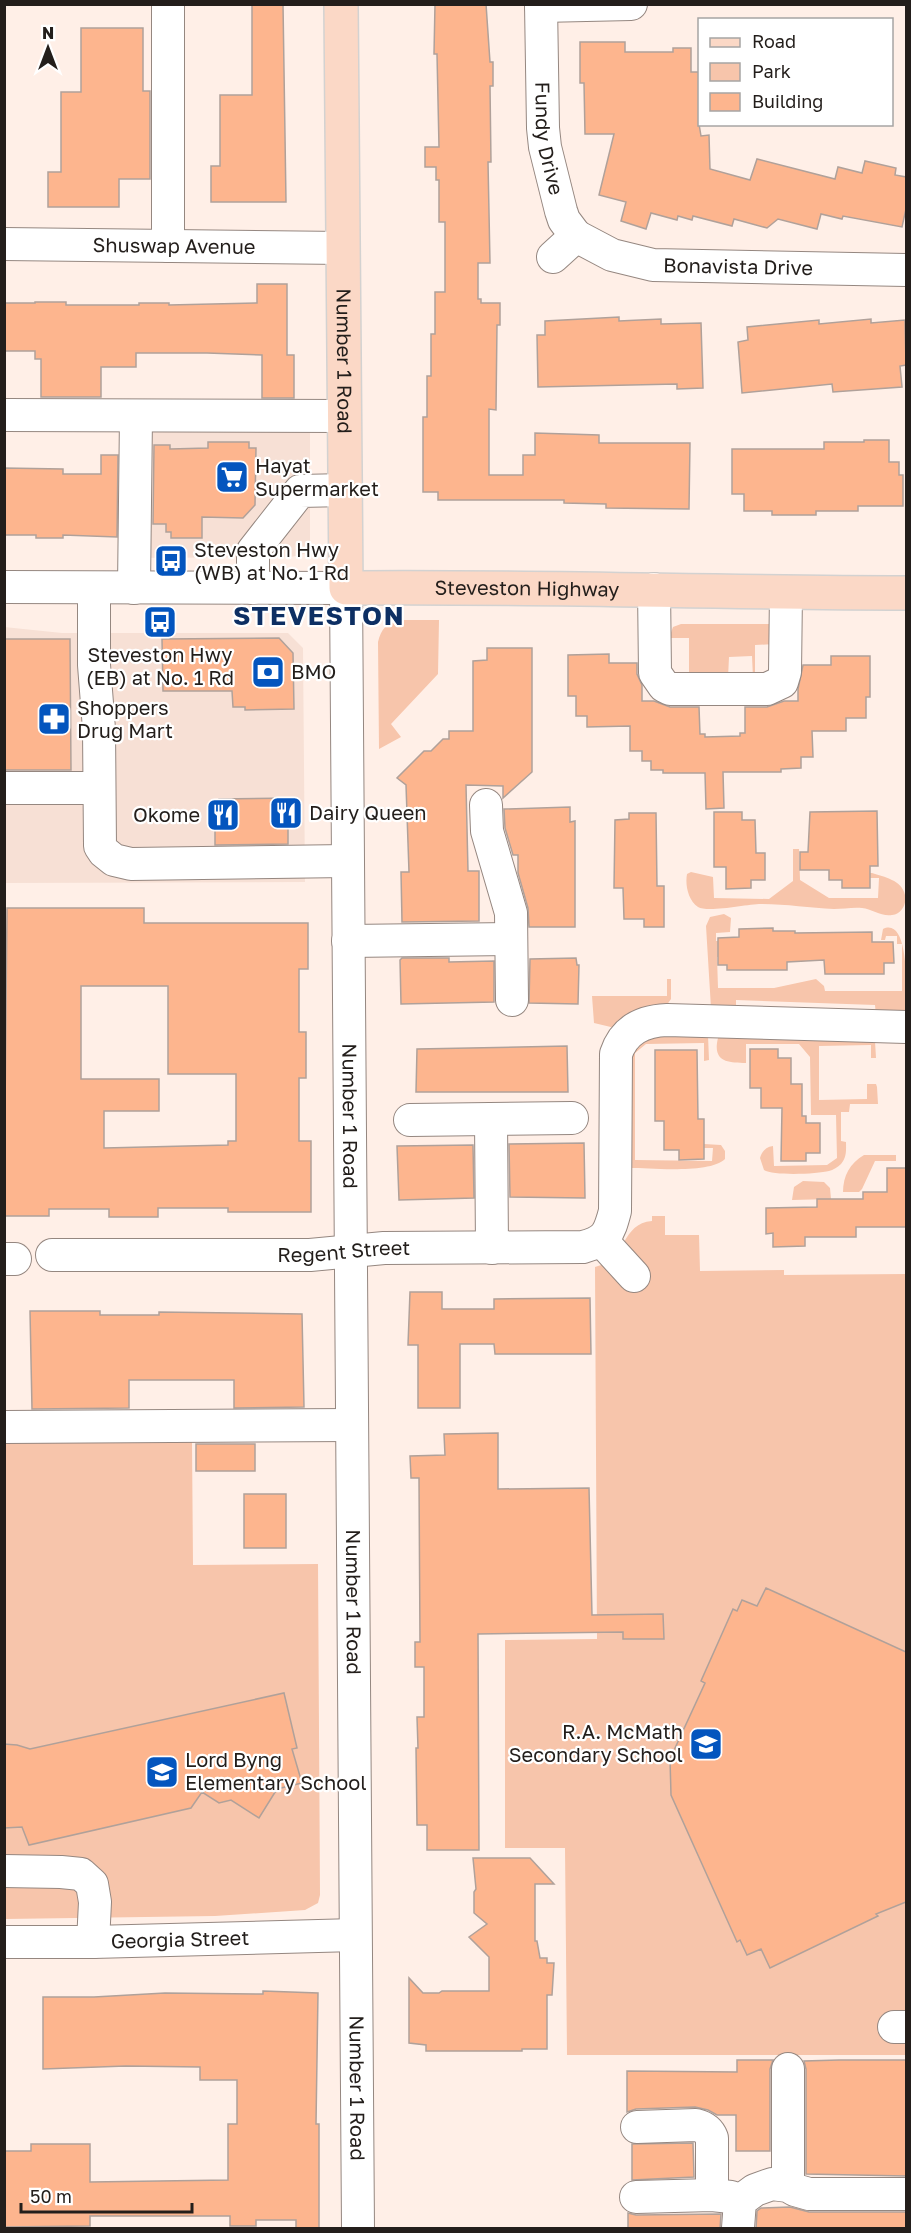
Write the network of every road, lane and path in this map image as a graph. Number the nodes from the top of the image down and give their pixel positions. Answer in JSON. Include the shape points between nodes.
{"nodes":[{"id":1,"x":168,"y":4,"type":"edge"},
{"id":2,"x":341,"y":4,"type":"edge"},
{"id":3,"x":631,"y":4,"type":"edge"},
{"id":4,"x":541,"y":5,"type":"edge"},
{"id":5,"x":576,"y":236,"type":"junction"},
{"id":6,"x":4,"y":244,"type":"edge"},
{"id":7,"x":168,"y":246,"type":"junction"},
{"id":8,"x":343,"y":248,"type":"junction"},
{"id":9,"x":553,"y":257,"type":"dead end"},
{"id":10,"x":906,"y":270,"type":"edge"},
{"id":11,"x":4,"y":415,"type":"edge"},
{"id":12,"x":136,"y":416,"type":"junction"},
{"id":13,"x":345,"y":416,"type":"junction"},
{"id":14,"x":345,"y":490,"type":"junction"},
{"id":15,"x":4,"y":587,"type":"edge"},
{"id":16,"x":94,"y":588,"type":"junction"},
{"id":17,"x":134,"y":588,"type":"junction"},
{"id":18,"x":253,"y":588,"type":"junction"},
{"id":19,"x":346,"y":588,"type":"junction"},
{"id":20,"x":654,"y":589,"type":"junction"},
{"id":21,"x":786,"y":593,"type":"junction"},
{"id":22,"x":906,"y":593,"type":"edge"},
{"id":23,"x":6,"y":788,"type":"dead end"},
{"id":24,"x":99,"y":788,"type":"junction"},
{"id":25,"x":486,"y":805,"type":"dead end"},
{"id":26,"x":347,"y":861,"type":"junction"},
{"id":27,"x":511,"y":939,"type":"junction"},
{"id":28,"x":348,"y":940,"type":"junction"},
{"id":29,"x":512,"y":1000,"type":"dead end"},
{"id":30,"x":906,"y":1027,"type":"edge"},
{"id":31,"x":572,"y":1118,"type":"dead end"},
{"id":32,"x":490,"y":1119,"type":"junction"},
{"id":33,"x":410,"y":1120,"type":"dead end"},
{"id":34,"x":602,"y":1241,"type":"junction"},
{"id":35,"x":492,"y":1248,"type":"junction"},
{"id":36,"x":349,"y":1251,"type":"junction"},
{"id":37,"x":52,"y":1255,"type":"dead end"},
{"id":38,"x":634,"y":1276,"type":"dead end"},
{"id":39,"x":352,"y":1425,"type":"junction"},
{"id":40,"x":4,"y":1427,"type":"edge"},
{"id":41,"x":4,"y":1871,"type":"edge"},
{"id":42,"x":355,"y":1935,"type":"junction"},
{"id":43,"x":4,"y":1942,"type":"edge"},
{"id":44,"x":93,"y":1942,"type":"junction"},
{"id":45,"x":788,"y":2069,"type":"dead end"},
{"id":46,"x":638,"y":2127,"type":"dead end"},
{"id":47,"x":788,"y":2186,"type":"junction"},
{"id":48,"x":906,"y":2194,"type":"edge"},
{"id":49,"x":636,"y":2197,"type":"dead end"},
{"id":50,"x":730,"y":2208,"type":"edge"},
{"id":51,"x":358,"y":2229,"type":"edge"}],
"edges":[{"from":1,"to":7,"type":"street"},
{"from":2,"to":8,"type":"main road","name":"Number 1 Road"},
{"from":3,"to":4,"type":"street"},
{"from":4,"to":5,"type":"street","name":"Fundy Drive","via":[[545,147],[564,220]]},
{"from":5,"to":9,"type":"street"},
{"from":5,"to":10,"type":"street","name":"Bonavista Drive","via":[[612,255],[653,265]]},
{"from":6,"to":7,"type":"street","name":"Shuswap Avenue"},
{"from":7,"to":8,"type":"street","name":"Shuswap Avenue"},
{"from":8,"to":13,"type":"main road","name":"Number 1 Road"},
{"from":11,"to":12,"type":"street"},
{"from":12,"to":13,"type":"street"},
{"from":12,"to":17,"type":"street"},
{"from":13,"to":14,"type":"main road","name":"Number 1 Road"},
{"from":14,"to":18,"type":"street","via":[[300,491],[254,551]]},
{"from":14,"to":19,"type":"main road","name":"Number 1 Road"},
{"from":15,"to":16,"type":"street","name":"Steveston Highway"},
{"from":16,"to":17,"type":"street","name":"Steveston Highway"},
{"from":16,"to":24,"type":"street"},
{"from":17,"to":18,"type":"street","name":"Steveston Highway"},
{"from":18,"to":19,"type":"street","name":"Steveston Highway"},
{"from":19,"to":20,"type":"main road","name":"Steveston Highway"},
{"from":19,"to":26,"type":"street","name":"Number 1 Road"},
{"from":20,"to":21,"type":"main road","name":"Steveston Highway"},
{"from":20,"to":21,"type":"street","via":[[655,673],[670,689],[767,689],[782,682]]},
{"from":21,"to":22,"type":"main road","name":"Steveston Highway"},
{"from":23,"to":24,"type":"street"},
{"from":24,"to":26,"type":"street","via":[[100,846],[109,857],[122,863]]},
{"from":25,"to":27,"type":"street","via":[[487,831],[511,913]]},
{"from":26,"to":28,"type":"street","name":"Number 1 Road"},
{"from":27,"to":28,"type":"street"},
{"from":27,"to":29,"type":"street"},
{"from":28,"to":36,"type":"street","name":"Number 1 Road"},
{"from":30,"to":34,"type":"street","via":[[667,1020],[639,1024],[624,1037],[616,1054],[615,1211]]},
{"from":31,"to":32,"type":"street"},
{"from":32,"to":33,"type":"street"},
{"from":32,"to":35,"type":"street"},
{"from":34,"to":35,"type":"street","name":"Regent Street","via":[[583,1247]]},
{"from":34,"to":38,"type":"street"},
{"from":35,"to":36,"type":"street","name":"Regent Street"},
{"from":36,"to":37,"type":"street","name":"Regent Street","via":[[310,1255]]},
{"from":36,"to":39,"type":"street","name":"Number 1 Road"},
{"from":39,"to":40,"type":"street"},
{"from":39,"to":42,"type":"street","name":"Number 1 Road"},
{"from":41,"to":44,"type":"street","via":[[81,1874],[92,1884]]},
{"from":42,"to":44,"type":"street","name":"Georgia Street"},
{"from":42,"to":51,"type":"street","name":"Number 1 Road"},
{"from":43,"to":44,"type":"street","name":"Georgia Street"},
{"from":45,"to":47,"type":"street"},
{"from":46,"to":50,"type":"street","via":[[696,2125],[710,2132]]},
{"from":47,"to":48,"type":"street","via":[[809,2194]]},
{"from":47,"to":50,"type":"street","via":[[764,2186]]},
{"from":49,"to":50,"type":"street"}]}
